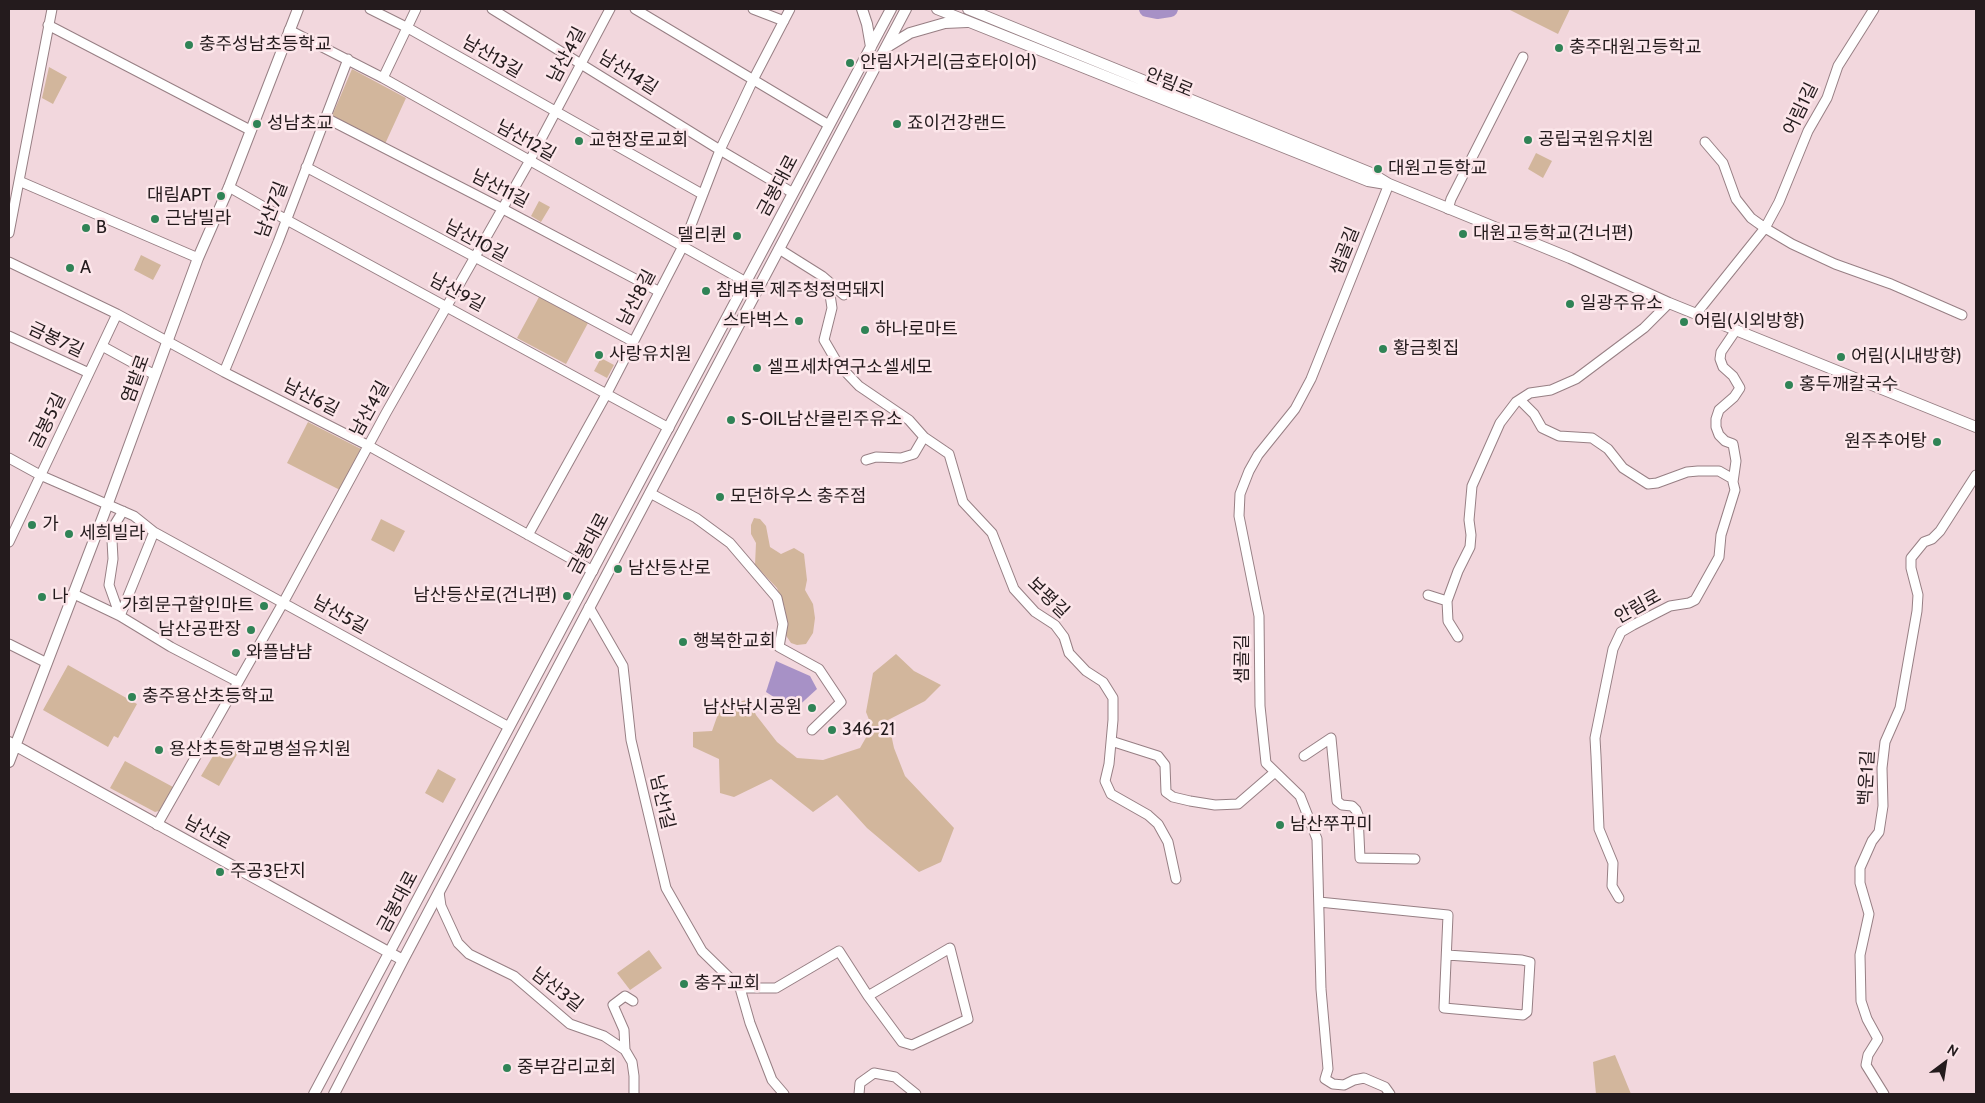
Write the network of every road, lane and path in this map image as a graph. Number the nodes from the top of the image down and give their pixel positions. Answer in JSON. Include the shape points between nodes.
{"nodes":[{"id":1,"x":52,"y":9,"type":"edge"},
{"id":2,"x":298,"y":9,"type":"edge"},
{"id":3,"x":370,"y":9,"type":"edge"},
{"id":4,"x":416,"y":9,"type":"edge"},
{"id":5,"x":492,"y":9,"type":"edge"},
{"id":6,"x":610,"y":9,"type":"edge"},
{"id":7,"x":635,"y":9,"type":"edge"},
{"id":8,"x":754,"y":9,"type":"edge"},
{"id":9,"x":790,"y":9,"type":"edge"},
{"id":10,"x":862,"y":9,"type":"edge"},
{"id":11,"x":891,"y":9,"type":"edge"},
{"id":12,"x":906,"y":9,"type":"edge"},
{"id":13,"x":937,"y":9,"type":"edge"},
{"id":14,"x":968,"y":9,"type":"edge"},
{"id":15,"x":1874,"y":9,"type":"edge"},
{"id":16,"x":980,"y":11,"type":"edge"},
{"id":17,"x":784,"y":21,"type":"junction"},
{"id":18,"x":973,"y":22,"type":"junction"},
{"id":19,"x":48,"y":25,"type":"junction"},
{"id":20,"x":408,"y":28,"type":"junction"},
{"id":21,"x":289,"y":30,"type":"junction"},
{"id":22,"x":871,"y":47,"type":"junction"},
{"id":23,"x":886,"y":47,"type":"junction"},
{"id":24,"x":1523,"y":57,"type":"dead end"},
{"id":25,"x":348,"y":59,"type":"junction"},
{"id":26,"x":581,"y":63,"type":"junction"},
{"id":27,"x":383,"y":78,"type":"junction"},
{"id":28,"x":753,"y":80,"type":"junction"},
{"id":29,"x":555,"y":111,"type":"junction"},
{"id":30,"x":326,"y":118,"type":"junction"},
{"id":31,"x":829,"y":125,"type":"junction"},
{"id":32,"x":250,"y":130,"type":"junction"},
{"id":33,"x":1705,"y":142,"type":"dead end"},
{"id":34,"x":720,"y":150,"type":"junction"},
{"id":35,"x":529,"y":162,"type":"junction"},
{"id":36,"x":306,"y":167,"type":"junction"},
{"id":37,"x":19,"y":181,"type":"junction"},
{"id":38,"x":1390,"y":184,"type":"junction"},
{"id":39,"x":229,"y":187,"type":"junction"},
{"id":40,"x":793,"y":193,"type":"junction"},
{"id":41,"x":702,"y":194,"type":"junction"},
{"id":42,"x":503,"y":209,"type":"junction"},
{"id":43,"x":1448,"y":209,"type":"junction"},
{"id":44,"x":285,"y":219,"type":"junction"},
{"id":45,"x":1765,"y":228,"type":"junction"},
{"id":46,"x":9,"y":233,"type":"edge"},
{"id":47,"x":683,"y":246,"type":"junction"},
{"id":48,"x":779,"y":249,"type":"junction"},
{"id":49,"x":198,"y":258,"type":"junction"},
{"id":50,"x":475,"y":259,"type":"junction"},
{"id":51,"x":9,"y":262,"type":"edge"},
{"id":52,"x":828,"y":281,"type":"junction"},
{"id":53,"x":746,"y":282,"type":"junction"},
{"id":54,"x":658,"y":291,"type":"junction"},
{"id":55,"x":844,"y":295,"type":"dead end"},
{"id":56,"x":1668,"y":302,"type":"junction"},
{"id":57,"x":447,"y":306,"type":"junction"},
{"id":58,"x":117,"y":314,"type":"junction"},
{"id":59,"x":1696,"y":314,"type":"junction"},
{"id":60,"x":1962,"y":316,"type":"dead end"},
{"id":61,"x":1736,"y":330,"type":"junction"},
{"id":62,"x":9,"y":336,"type":"edge"},
{"id":63,"x":167,"y":341,"type":"junction"},
{"id":64,"x":632,"y":342,"type":"junction"},
{"id":65,"x":102,"y":346,"type":"junction"},
{"id":66,"x":224,"y":372,"type":"junction"},
{"id":67,"x":89,"y":373,"type":"junction"},
{"id":68,"x":155,"y":375,"type":"junction"},
{"id":69,"x":607,"y":393,"type":"junction"},
{"id":70,"x":1520,"y":400,"type":"junction"},
{"id":71,"x":1976,"y":427,"type":"edge"},
{"id":72,"x":669,"y":428,"type":"junction"},
{"id":73,"x":924,"y":437,"type":"junction"},
{"id":74,"x":368,"y":446,"type":"junction"},
{"id":75,"x":9,"y":458,"type":"edge"},
{"id":76,"x":866,"y":460,"type":"dead end"},
{"id":77,"x":40,"y":475,"type":"junction"},
{"id":78,"x":1976,"y":475,"type":"edge"},
{"id":79,"x":1733,"y":478,"type":"junction"},
{"id":80,"x":650,"y":493,"type":"junction"},
{"id":81,"x":107,"y":504,"type":"junction"},
{"id":82,"x":124,"y":511,"type":"junction"},
{"id":83,"x":154,"y":532,"type":"junction"},
{"id":84,"x":528,"y":534,"type":"junction"},
{"id":85,"x":9,"y":542,"type":"edge"},
{"id":86,"x":593,"y":571,"type":"junction"},
{"id":87,"x":74,"y":594,"type":"junction"},
{"id":88,"x":1428,"y":595,"type":"dead end"},
{"id":89,"x":1447,"y":601,"type":"junction"},
{"id":90,"x":283,"y":603,"type":"junction"},
{"id":91,"x":589,"y":607,"type":"junction"},
{"id":92,"x":120,"y":616,"type":"junction"},
{"id":93,"x":1458,"y":637,"type":"dead end"},
{"id":94,"x":9,"y":644,"type":"edge"},
{"id":95,"x":47,"y":663,"type":"junction"},
{"id":96,"x":238,"y":682,"type":"junction"},
{"id":97,"x":510,"y":727,"type":"junction"},
{"id":98,"x":812,"y":730,"type":"dead end"},
{"id":99,"x":1111,"y":741,"type":"junction"},
{"id":100,"x":12,"y":744,"type":"edge"},
{"id":101,"x":1304,"y":756,"type":"dead end"},
{"id":102,"x":9,"y":762,"type":"edge"},
{"id":103,"x":1275,"y":772,"type":"junction"},
{"id":104,"x":157,"y":825,"type":"junction"},
{"id":105,"x":1415,"y":858,"type":"dead end"},
{"id":106,"x":1176,"y":879,"type":"dead end"},
{"id":107,"x":439,"y":892,"type":"junction"},
{"id":108,"x":1619,"y":898,"type":"dead end"},
{"id":109,"x":1319,"y":902,"type":"junction"},
{"id":110,"x":389,"y":953,"type":"junction"},
{"id":111,"x":1447,"y":955,"type":"junction"},
{"id":112,"x":403,"y":960,"type":"junction"},
{"id":113,"x":740,"y":988,"type":"junction"},
{"id":114,"x":868,"y":996,"type":"junction"},
{"id":115,"x":633,"y":1001,"type":"dead end"},
{"id":116,"x":625,"y":1050,"type":"junction"},
{"id":117,"x":314,"y":1094,"type":"edge"},
{"id":118,"x":334,"y":1094,"type":"edge"},
{"id":119,"x":634,"y":1094,"type":"edge"},
{"id":120,"x":784,"y":1094,"type":"edge"},
{"id":121,"x":859,"y":1094,"type":"edge"},
{"id":122,"x":916,"y":1094,"type":"edge"},
{"id":123,"x":1390,"y":1094,"type":"edge"},
{"id":124,"x":1884,"y":1094,"type":"edge"}],
"edges":[{"from":1,"to":19,"type":"street"},
{"from":2,"to":21,"type":"street","name":"염밭로"},
{"from":3,"to":20,"type":"street","name":"남산13길"},
{"from":4,"to":20,"type":"street"},
{"from":5,"to":26,"type":"street","name":"남산14길"},
{"from":6,"to":26,"type":"street","name":"남산4길"},
{"from":7,"to":28,"type":"street"},
{"from":8,"to":17,"type":"street"},
{"from":9,"to":17,"type":"street"},
{"from":10,"to":22,"type":"street"},
{"from":11,"to":22,"type":"street","name":"금봉대로"},
{"from":12,"to":23,"type":"street","name":"금봉대로"},
{"from":13,"to":18,"type":"street","name":"안림로"},
{"from":14,"to":16,"type":"street","name":"안림로"},
{"from":15,"to":45,"type":"street","name":"어림1길","via":[[1838,66],[1827,98],[1808,131]]},
{"from":16,"to":38,"type":"street","name":"안림로","via":[[1371,173]]},
{"from":17,"to":28,"type":"street"},
{"from":18,"to":23,"type":"street","via":[[945,23],[910,32]]},
{"from":18,"to":38,"type":"street","name":"안림로","via":[[1368,181]]},
{"from":19,"to":32,"type":"street"},
{"from":19,"to":37,"type":"street"},
{"from":20,"to":27,"type":"street"},
{"from":20,"to":29,"type":"street","name":"남산13길"},
{"from":21,"to":25,"type":"street","name":"남산12길"},
{"from":21,"to":32,"type":"street","name":"염밭로"},
{"from":22,"to":31,"type":"street","name":"금봉대로"},
{"from":23,"to":48,"type":"street","name":"금봉대로"},
{"from":24,"to":43,"type":"street"},
{"from":25,"to":27,"type":"street","name":"남산12길"},
{"from":25,"to":30,"type":"street","name":"남산7길"},
{"from":26,"to":29,"type":"street","name":"남산4길"},
{"from":26,"to":34,"type":"street","name":"남산14길"},
{"from":27,"to":35,"type":"street","name":"남산12길"},
{"from":28,"to":31,"type":"street"},
{"from":28,"to":34,"type":"street"},
{"from":29,"to":35,"type":"street","name":"남산4길"},
{"from":29,"to":41,"type":"street","name":"남산13길"},
{"from":30,"to":36,"type":"street","name":"남산7길"},
{"from":30,"to":42,"type":"street","name":"남산11길"},
{"from":31,"to":40,"type":"street","name":"금봉대로"},
{"from":32,"to":39,"type":"street","name":"염밭로"},
{"from":33,"to":45,"type":"street","via":[[1723,163],[1736,199],[1751,218]]},
{"from":34,"to":40,"type":"street","name":"남산14길"},
{"from":34,"to":41,"type":"street","name":"남산8길"},
{"from":35,"to":42,"type":"street","name":"남산4길"},
{"from":35,"to":47,"type":"street","name":"남산12길"},
{"from":36,"to":44,"type":"street","name":"남산7길"},
{"from":36,"to":50,"type":"street","name":"남산10길"},
{"from":37,"to":46,"type":"street"},
{"from":37,"to":49,"type":"street"},
{"from":38,"to":43,"type":"street","name":"안림로"},
{"from":38,"to":103,"type":"street","name":"샘골길","via":[[1311,379],[1295,409],[1258,455],[1240,494],[1239,516],[1259,616],[1260,706],[1266,763]]},
{"from":39,"to":44,"type":"street","name":"남산9길"},
{"from":39,"to":49,"type":"street","name":"염밭로"},
{"from":40,"to":53,"type":"street","name":"금봉대로"},
{"from":41,"to":47,"type":"street","name":"남산8길"},
{"from":42,"to":50,"type":"street","name":"남산4길"},
{"from":42,"to":54,"type":"street","name":"남산11길"},
{"from":43,"to":56,"type":"street","name":"안림로"},
{"from":44,"to":57,"type":"street","name":"남산9길"},
{"from":44,"to":66,"type":"street","name":"남산7길"},
{"from":45,"to":59,"type":"street","name":"어림1길"},
{"from":45,"to":60,"type":"street","via":[[1835,264],[1906,290]]},
{"from":47,"to":53,"type":"street","name":"남산12길"},
{"from":47,"to":54,"type":"street","name":"남산8길"},
{"from":48,"to":52,"type":"street"},
{"from":48,"to":80,"type":"street","name":"금봉대로"},
{"from":49,"to":63,"type":"street","name":"염밭로"},
{"from":50,"to":57,"type":"street","name":"남산4길"},
{"from":50,"to":64,"type":"street","name":"남산10길"},
{"from":51,"to":58,"type":"street","name":"남산6길"},
{"from":52,"to":55,"type":"street"},
{"from":52,"to":73,"type":"street","name":"보평길","via":[[832,308],[824,340],[838,364],[858,386],[909,420]]},
{"from":53,"to":72,"type":"street","name":"금봉대로"},
{"from":54,"to":64,"type":"street","name":"남산8길"},
{"from":56,"to":59,"type":"street","name":"안림로"},
{"from":56,"to":70,"type":"street","via":[[1644,328],[1576,379],[1551,390],[1530,393]]},
{"from":57,"to":69,"type":"street","name":"남산9길"},
{"from":57,"to":74,"type":"street","name":"남산4길"},
{"from":58,"to":63,"type":"street","name":"남산6길"},
{"from":58,"to":65,"type":"street","name":"금봉5길"},
{"from":59,"to":61,"type":"street","name":"안림로"},
{"from":61,"to":71,"type":"street","name":"안림로"},
{"from":61,"to":79,"type":"street","name":"안림로","via":[[1721,352],[1720,359],[1740,388],[1734,398],[1719,410],[1716,419],[1719,435],[1735,449]]},
{"from":62,"to":67,"type":"street","name":"금봉7길"},
{"from":63,"to":66,"type":"street","name":"남산6길"},
{"from":63,"to":68,"type":"street","name":"염밭로"},
{"from":64,"to":69,"type":"street","name":"남산8길"},
{"from":65,"to":67,"type":"street","name":"금봉5길"},
{"from":65,"to":68,"type":"street"},
{"from":66,"to":74,"type":"street","name":"남산6길"},
{"from":67,"to":77,"type":"street","name":"금봉5길"},
{"from":68,"to":81,"type":"street","name":"염밭로"},
{"from":69,"to":72,"type":"street","name":"남산9길"},
{"from":69,"to":84,"type":"street","name":"남산8길"},
{"from":70,"to":79,"type":"street","via":[[1542,428],[1559,436],[1592,438],[1608,449],[1623,468],[1648,484],[1698,471],[1719,471]]},
{"from":70,"to":89,"type":"street","via":[[1500,423],[1472,486],[1470,547]]},
{"from":72,"to":86,"type":"street","name":"금봉대로"},
{"from":73,"to":76,"type":"street","via":[[914,454]]},
{"from":73,"to":99,"type":"street","name":"보평길","via":[[949,454],[963,502],[992,533],[1014,589],[1035,612],[1055,625],[1064,637],[1068,653],[1103,682],[1113,698]]},
{"from":74,"to":84,"type":"street","name":"남산6길"},
{"from":74,"to":90,"type":"street","name":"남산4길"},
{"from":75,"to":77,"type":"street","name":"남산5길"},
{"from":77,"to":81,"type":"street","name":"남산5길"},
{"from":77,"to":85,"type":"street","name":"금봉5길"},
{"from":78,"to":124,"type":"street","name":"백운1길","via":[[1940,531],[1924,542],[1911,558],[1910,568],[1918,595],[1917,611],[1900,708],[1885,742],[1879,832],[1860,868],[1860,883],[1869,914],[1860,955],[1861,1001],[1878,1039],[1866,1065]]},
{"from":79,"to":108,"type":"street","name":"안림로","via":[[1735,490],[1721,535],[1719,557],[1695,600],[1670,606],[1621,632],[1612,649],[1595,738],[1599,829],[1613,863],[1612,886]]},
{"from":80,"to":91,"type":"street","name":"금봉대로"},
{"from":80,"to":98,"type":"street","via":[[696,518],[730,543],[777,598],[783,624],[779,647],[819,669],[841,702]]},
{"from":81,"to":82,"type":"street","name":"남산5길"},
{"from":81,"to":87,"type":"street","name":"염밭로"},
{"from":82,"to":83,"type":"street","name":"남산5길"},
{"from":82,"to":92,"type":"street","via":[[115,524],[109,585]]},
{"from":83,"to":90,"type":"street","name":"남산5길"},
{"from":83,"to":92,"type":"street"},
{"from":84,"to":86,"type":"street","name":"남산6길"},
{"from":86,"to":97,"type":"street","name":"금봉대로"},
{"from":87,"to":92,"type":"street"},
{"from":87,"to":95,"type":"street","name":"염밭로"},
{"from":88,"to":89,"type":"street"},
{"from":89,"to":93,"type":"street","via":[[1448,621]]},
{"from":90,"to":96,"type":"street","name":"남산4길"},
{"from":90,"to":97,"type":"street","name":"남산5길"},
{"from":91,"to":107,"type":"street","name":"금봉대로"},
{"from":91,"to":113,"type":"street","name":"남산1길","via":[[623,666],[631,740],[666,888],[702,951]]},
{"from":92,"to":96,"type":"street"},
{"from":94,"to":95,"type":"street"},
{"from":95,"to":100,"type":"street","name":"염밭로"},
{"from":96,"to":104,"type":"street","name":"남산4길"},
{"from":97,"to":110,"type":"street","name":"금봉대로"},
{"from":99,"to":103,"type":"street","via":[[1158,756],[1164,765],[1166,792],[1190,801],[1238,804]]},
{"from":99,"to":106,"type":"street","name":"보평길","via":[[1105,781],[1111,794],[1158,824],[1168,842]]},
{"from":100,"to":102,"type":"street","name":"염밭로"},
{"from":100,"to":104,"type":"street","name":"남산로"},
{"from":101,"to":105,"type":"street","via":[[1331,738],[1337,801],[1356,810],[1360,858]]},
{"from":103,"to":109,"type":"street","name":"샘골길","via":[[1300,796],[1317,839]]},
{"from":104,"to":110,"type":"street","name":"남산로"},
{"from":107,"to":112,"type":"street","name":"금봉대로"},
{"from":107,"to":116,"type":"street","name":"남산3길","via":[[441,906],[458,944],[469,954],[514,976],[570,1024],[604,1036]]},
{"from":109,"to":111,"type":"street","via":[[1444,913],[1449,918]]},
{"from":109,"to":123,"type":"street","name":"샘골길","via":[[1321,989],[1328,1069],[1325,1079],[1344,1085],[1364,1078],[1385,1087]]},
{"from":110,"to":112,"type":"street","name":"남산로"},
{"from":110,"to":117,"type":"street","name":"금봉대로"},
{"from":111,"to":111,"type":"street","via":[[1444,1008],[1523,1015],[1527,1012],[1530,962]]},
{"from":112,"to":118,"type":"street","name":"금봉대로"},
{"from":113,"to":114,"type":"street","via":[[776,988],[839,952]]},
{"from":113,"to":120,"type":"street","name":"남산1길","via":[[772,1080]]},
{"from":114,"to":114,"type":"street","via":[[902,1042],[912,1045],[968,1020],[950,948]]},
{"from":115,"to":116,"type":"street","name":"남산3길","via":[[625,996],[613,1005],[624,1030]]},
{"from":116,"to":119,"type":"street","via":[[632,1062]]},
{"from":121,"to":122,"type":"street","via":[[860,1083],[874,1073],[895,1077]]}]}
